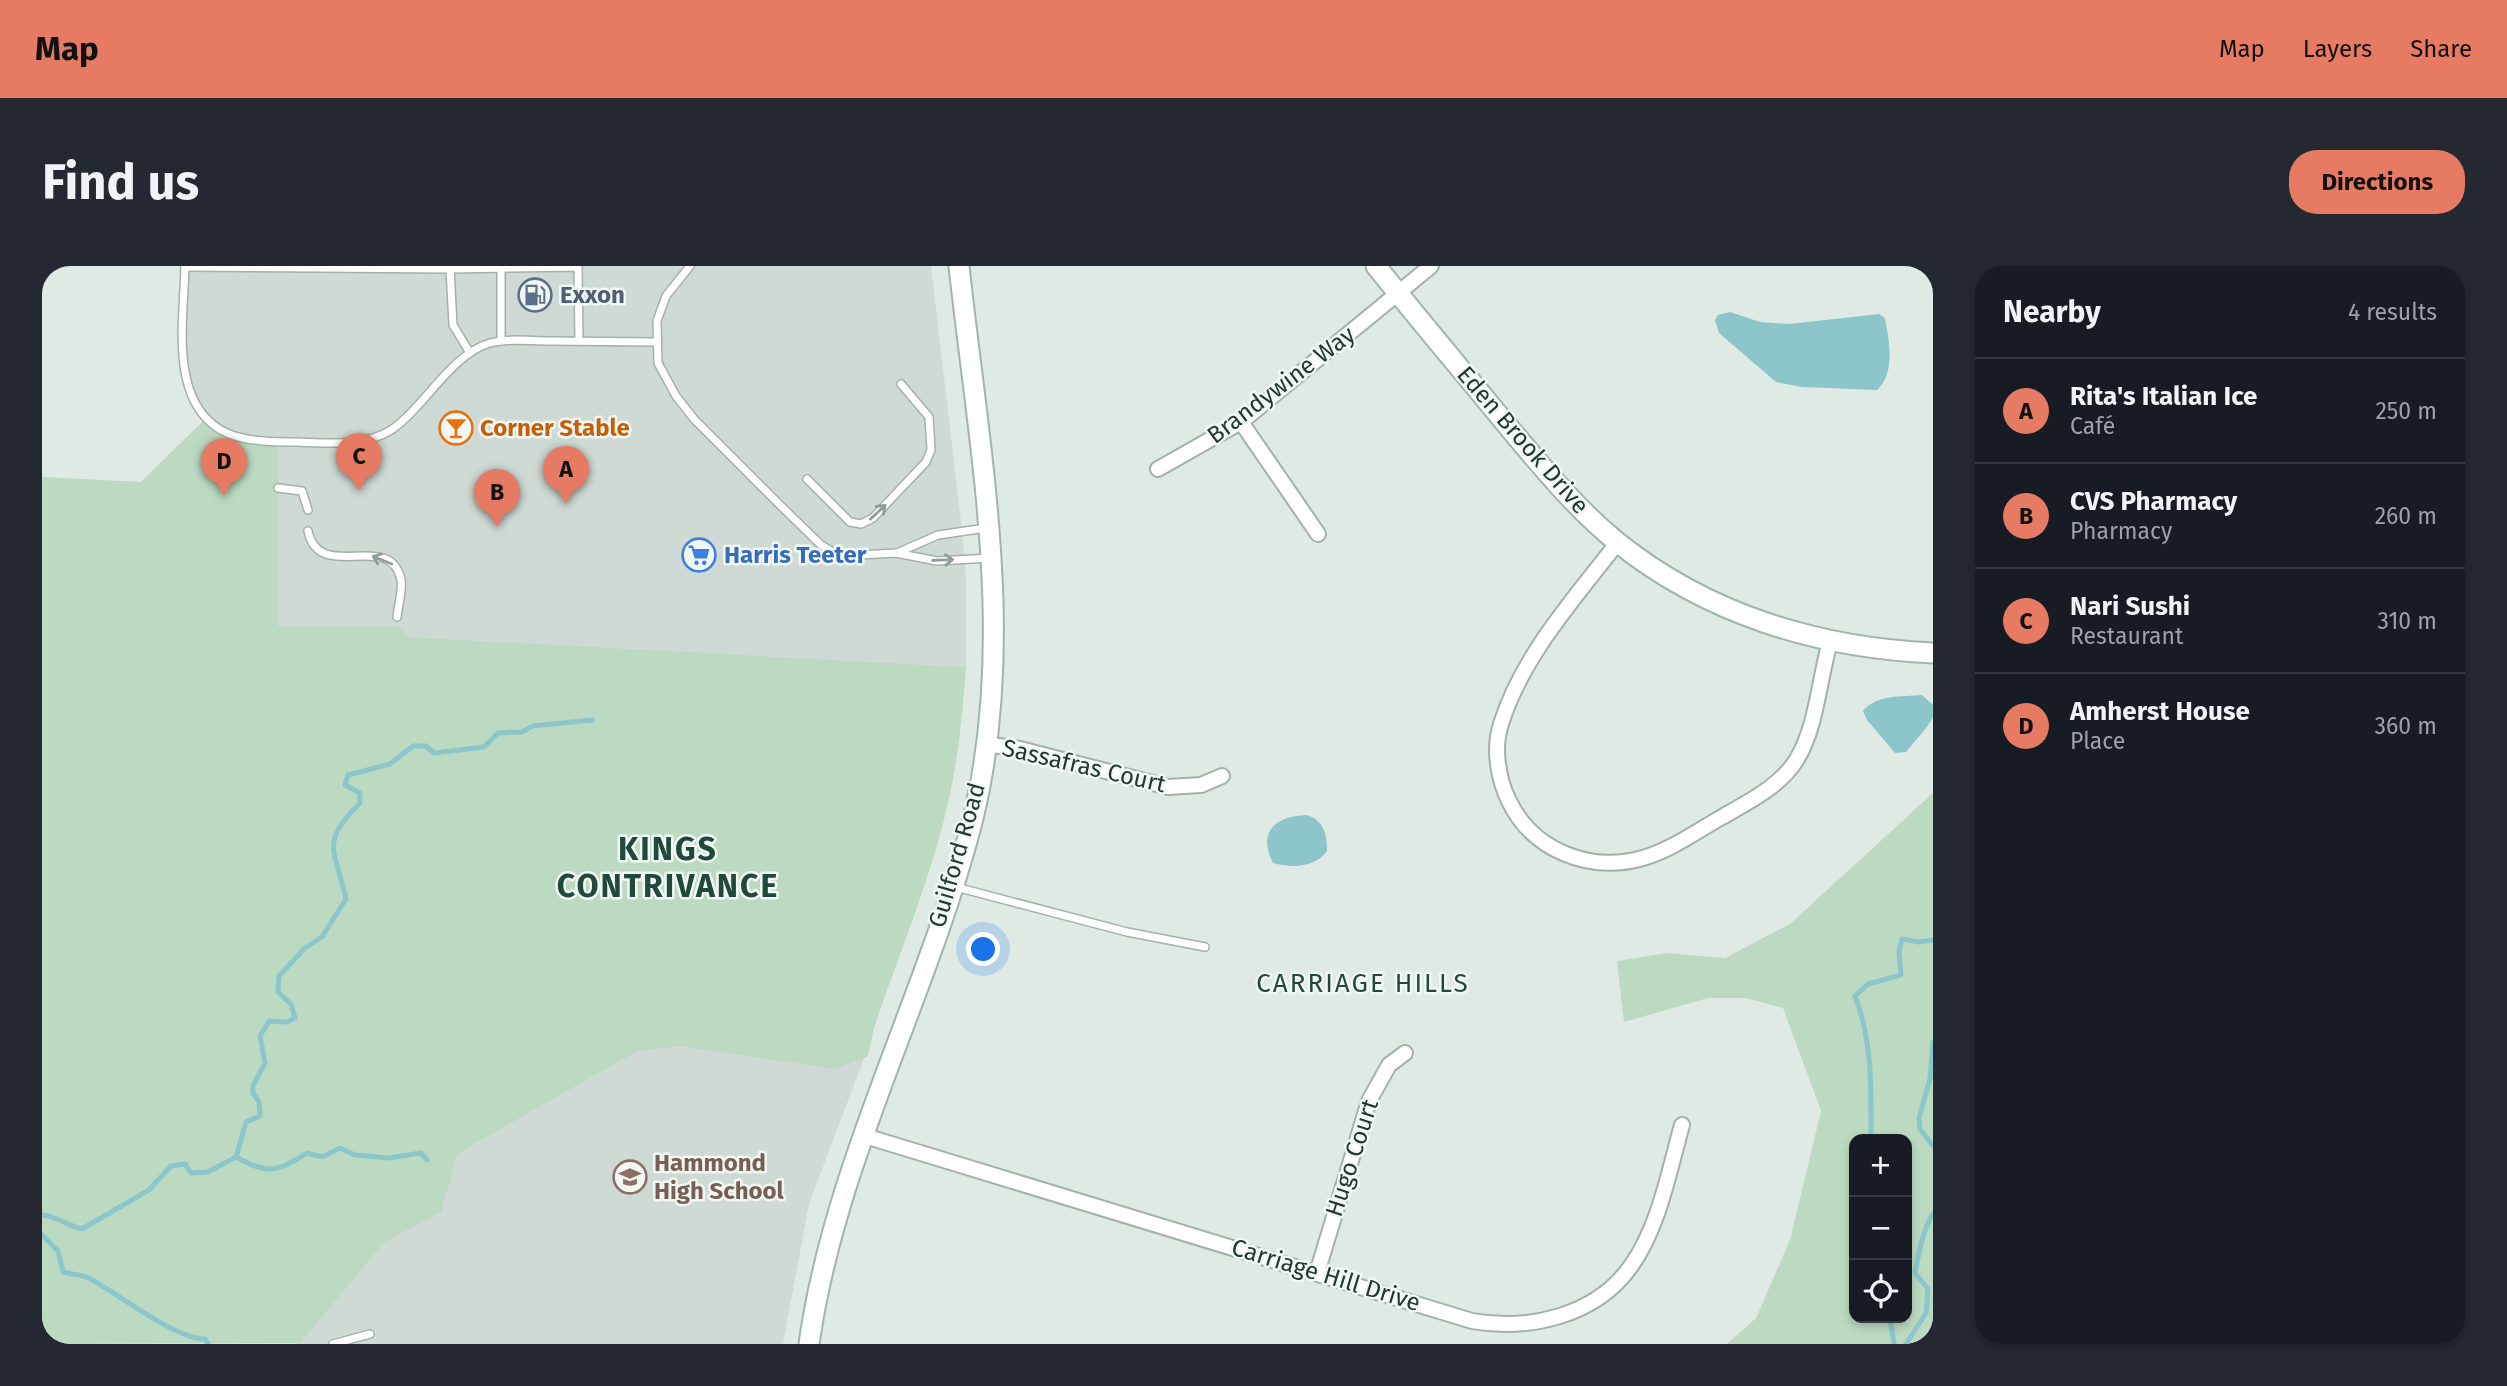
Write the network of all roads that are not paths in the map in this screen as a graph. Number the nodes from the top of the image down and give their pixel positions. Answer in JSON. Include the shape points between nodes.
{"nodes":[{"id":1,"x":185,"y":266,"type":"edge"},
{"id":2,"x":231,"y":266,"type":"edge"},
{"id":3,"x":691,"y":266,"type":"edge"},
{"id":4,"x":959,"y":266,"type":"edge"},
{"id":5,"x":1376,"y":266,"type":"edge"},
{"id":6,"x":1431,"y":266,"type":"edge"},
{"id":7,"x":450,"y":268,"type":"edge"},
{"id":8,"x":501,"y":268,"type":"junction"},
{"id":9,"x":1398,"y":294,"type":"junction"},
{"id":10,"x":501,"y":341,"type":"junction"},
{"id":11,"x":579,"y":341,"type":"junction"},
{"id":12,"x":655,"y":342,"type":"junction"},
{"id":13,"x":470,"y":353,"type":"junction"},
{"id":14,"x":901,"y":384,"type":"dead end"},
{"id":15,"x":1241,"y":422,"type":"junction"},
{"id":16,"x":1158,"y":469,"type":"dead end"},
{"id":17,"x":807,"y":479,"type":"dead end"},
{"id":18,"x":278,"y":488,"type":"dead end"},
{"id":19,"x":308,"y":510,"type":"dead end"},
{"id":20,"x":987,"y":527,"type":"junction"},
{"id":21,"x":308,"y":531,"type":"dead end"},
{"id":22,"x":1318,"y":534,"type":"dead end"},
{"id":23,"x":1618,"y":542,"type":"junction"},
{"id":24,"x":896,"y":553,"type":"junction"},
{"id":25,"x":991,"y":558,"type":"junction"},
{"id":26,"x":397,"y":617,"type":"dead end"},
{"id":27,"x":1830,"y":642,"type":"junction"},
{"id":28,"x":1933,"y":653,"type":"edge"},
{"id":29,"x":985,"y":744,"type":"junction"},
{"id":30,"x":1222,"y":776,"type":"dead end"},
{"id":31,"x":952,"y":886,"type":"junction"},
{"id":32,"x":1205,"y":947,"type":"dead end"},
{"id":33,"x":1405,"y":1053,"type":"dead end"},
{"id":34,"x":1682,"y":1125,"type":"dead end"},
{"id":35,"x":865,"y":1136,"type":"junction"},
{"id":36,"x":1317,"y":1273,"type":"junction"},
{"id":37,"x":370,"y":1334,"type":"dead end"},
{"id":38,"x":333,"y":1344,"type":"edge"},
{"id":39,"x":809,"y":1344,"type":"edge"}],
"edges":[{"from":1,"to":2,"type":"lane"},
{"from":1,"to":13,"type":"lane","via":[[188,391],[205,418],[230,435],[285,442],[359,442],[377,437],[396,426]]},
{"from":2,"to":7,"type":"lane"},
{"from":3,"to":12,"type":"lane","via":[[666,296]]},
{"from":4,"to":20,"type":"street","name":"Guilford Road"},
{"from":5,"to":9,"type":"street","name":"Eden Brook Drive"},
{"from":6,"to":9,"type":"street","name":"Brandywine Way"},
{"from":7,"to":8,"type":"lane"},
{"from":7,"to":13,"type":"lane","via":[[453,325]]},
{"from":8,"to":10,"type":"lane"},
{"from":8,"to":11,"type":"lane","via":[[578,267]]},
{"from":9,"to":15,"type":"street","name":"Brandywine Way"},
{"from":9,"to":23,"type":"street","name":"Eden Brook Drive","via":[[1548,476]]},
{"from":10,"to":11,"type":"lane"},
{"from":10,"to":13,"type":"lane"},
{"from":11,"to":12,"type":"lane"},
{"from":12,"to":24,"type":"lane","via":[[658,363],[676,396],[821,545],[840,556]]},
{"from":17,"to":14,"type":"lane","one_way":true,"via":[[850,522],[861,524],[873,518],[932,450],[929,417]]},
{"from":15,"to":16,"type":"street","name":"Brandywine Way"},
{"from":15,"to":22,"type":"street"},
{"from":18,"to":19,"type":"lane","via":[[302,491]]},
{"from":20,"to":24,"type":"lane","via":[[938,535]]},
{"from":20,"to":25,"type":"street","name":"Guilford Road"},
{"from":26,"to":21,"type":"lane","one_way":true,"via":[[401,580],[395,566],[373,555],[322,553],[314,548]]},
{"from":23,"to":27,"type":"street","name":"Eden Brook Drive","via":[[1707,599]]},
{"from":23,"to":27,"type":"street","via":[[1531,660],[1500,726],[1499,773],[1506,796],[1526,830],[1560,852],[1603,863],[1644,858],[1773,784],[1797,760],[1805,742]]},
{"from":24,"to":25,"type":"lane","one_way":true,"via":[[937,561]]},
{"from":25,"to":29,"type":"street","name":"Guilford Road","via":[[993,610]]},
{"from":27,"to":28,"type":"street","name":"Eden Brook Drive"},
{"from":29,"to":30,"type":"street","name":"Sassafras Court","via":[[1168,787],[1201,785]]},
{"from":29,"to":31,"type":"street","name":"Guilford Road","via":[[970,829]]},
{"from":31,"to":32,"type":"lane","via":[[1127,932]]},
{"from":31,"to":35,"type":"street","name":"Guilford Road"},
{"from":33,"to":36,"type":"street","name":"Hugo Court","via":[[1389,1065],[1369,1101]]},
{"from":34,"to":36,"type":"street","name":"Carriage Hill Drive","via":[[1654,1219],[1631,1266],[1615,1285],[1570,1312],[1546,1321],[1497,1325]]},
{"from":35,"to":36,"type":"street","name":"Carriage Hill Drive"},
{"from":35,"to":39,"type":"street","name":"Guilford Road","via":[[832,1239]]},
{"from":37,"to":38,"type":"lane"}]}
